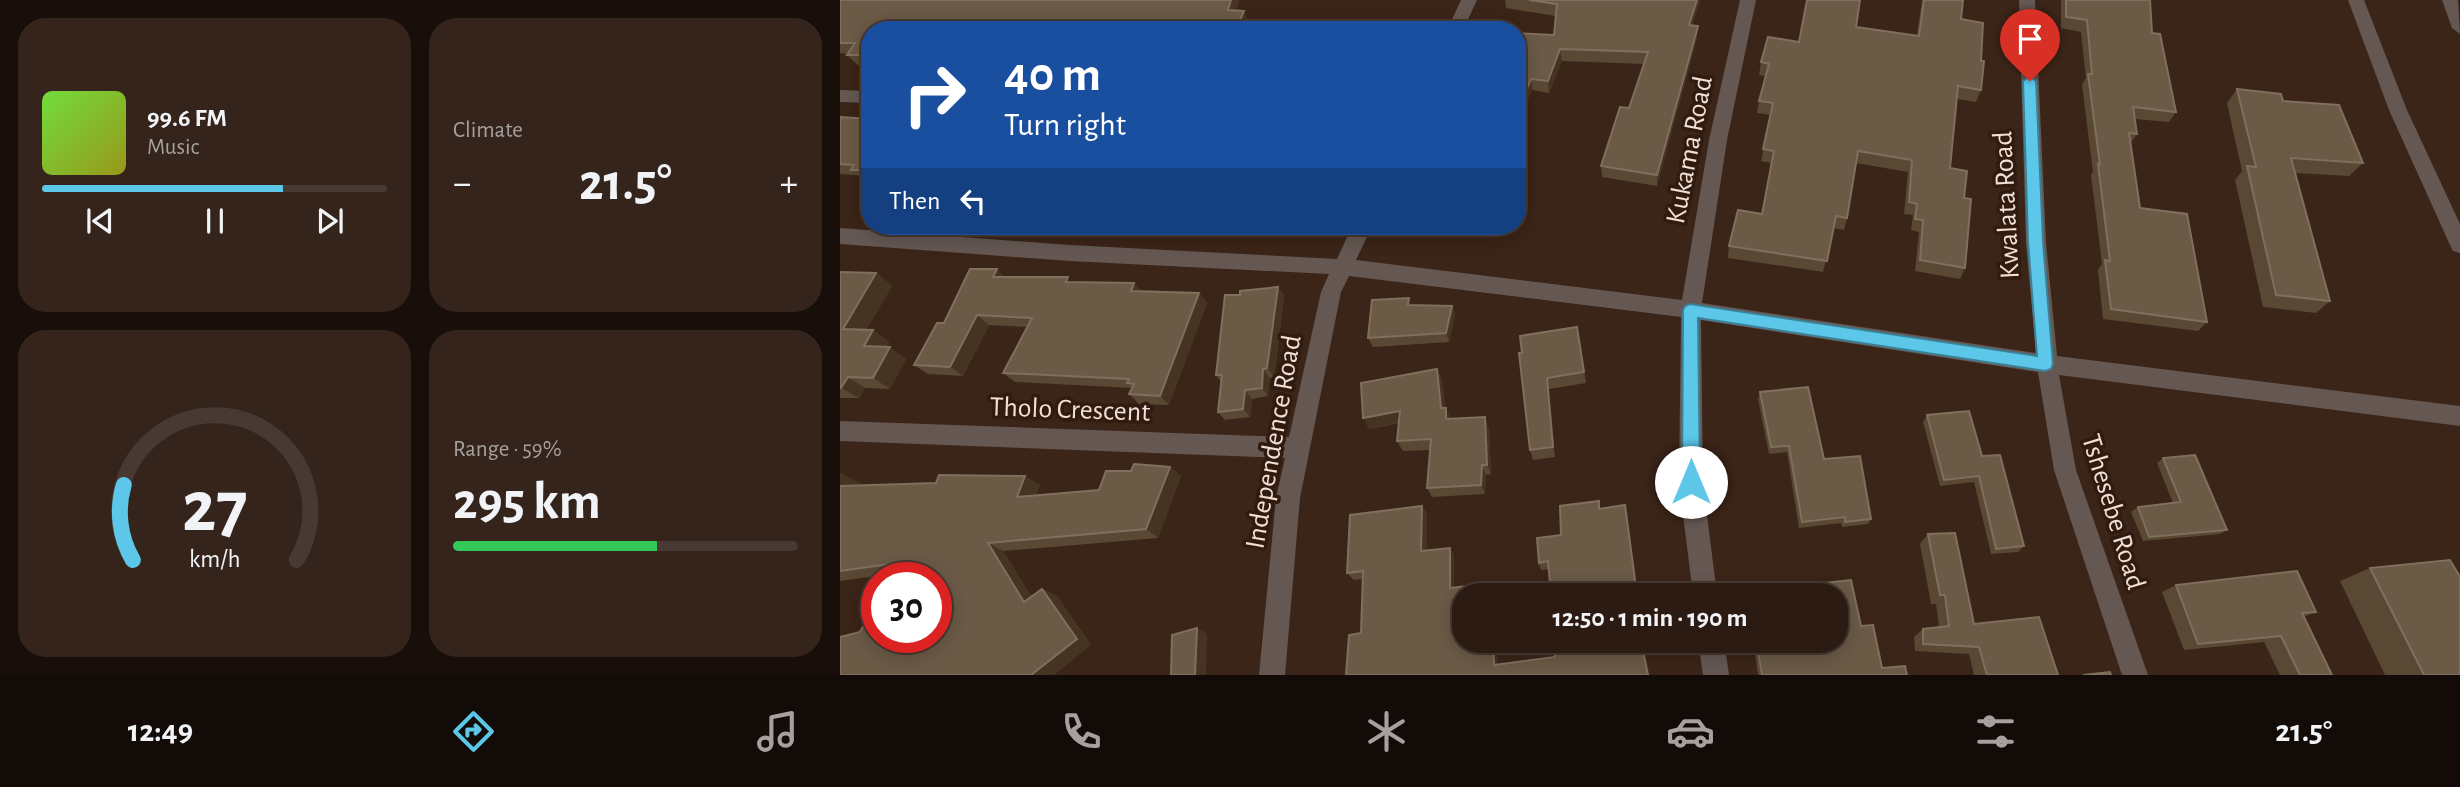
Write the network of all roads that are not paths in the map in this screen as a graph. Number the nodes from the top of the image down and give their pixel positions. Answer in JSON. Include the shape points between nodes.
{"nodes":[{"id":1,"x":1469,"y":0,"type":"edge"},
{"id":2,"x":1748,"y":0,"type":"edge"},
{"id":3,"x":2027,"y":0,"type":"edge"},
{"id":4,"x":2356,"y":0,"type":"edge"},
{"id":5,"x":2450,"y":0,"type":"edge"},
{"id":6,"x":1459,"y":21,"type":"edge"},
{"id":7,"x":2460,"y":28,"type":"edge"},
{"id":8,"x":840,"y":96,"type":"edge"},
{"id":9,"x":861,"y":97,"type":"edge"},
{"id":10,"x":1358,"y":235,"type":"edge"},
{"id":11,"x":840,"y":236,"type":"edge"},
{"id":12,"x":2460,"y":245,"type":"edge"},
{"id":13,"x":1343,"y":267,"type":"junction"},
{"id":14,"x":1690,"y":310,"type":"junction"},
{"id":15,"x":2045,"y":364,"type":"junction"},
{"id":16,"x":2460,"y":416,"type":"edge"},
{"id":17,"x":840,"y":431,"type":"edge"},
{"id":18,"x":1299,"y":447,"type":"junction"},
{"id":19,"x":1704,"y":583,"type":"edge"},
{"id":20,"x":1713,"y":653,"type":"edge"},
{"id":21,"x":1272,"y":675,"type":"edge"},
{"id":22,"x":1716,"y":675,"type":"edge"},
{"id":23,"x":2135,"y":675,"type":"edge"}],
"edges":[{"from":1,"to":6,"type":"street"},
{"from":2,"to":14,"type":"street","name":"Kukama Road","via":[[1718,140]]},
{"from":3,"to":15,"type":"street","name":"Kwalata Road"},
{"from":4,"to":12,"type":"street","via":[[2398,110]]},
{"from":5,"to":7,"type":"street"},
{"from":8,"to":9,"type":"street"},
{"from":10,"to":13,"type":"street","name":"Independence Road"},
{"from":11,"to":13,"type":"street"},
{"from":13,"to":14,"type":"street"},
{"from":13,"to":18,"type":"street","name":"Independence Road","via":[[1331,292]]},
{"from":14,"to":15,"type":"street"},
{"from":14,"to":19,"type":"street","name":"Kukama Road","via":[[1691,482]]},
{"from":15,"to":16,"type":"street"},
{"from":15,"to":23,"type":"street","name":"Tshesebe Road","via":[[2065,470]]},
{"from":17,"to":18,"type":"street","name":"Tholo Crescent"},
{"from":18,"to":21,"type":"street","name":"Independence Road","via":[[1288,498]]},
{"from":20,"to":22,"type":"street"}]}
